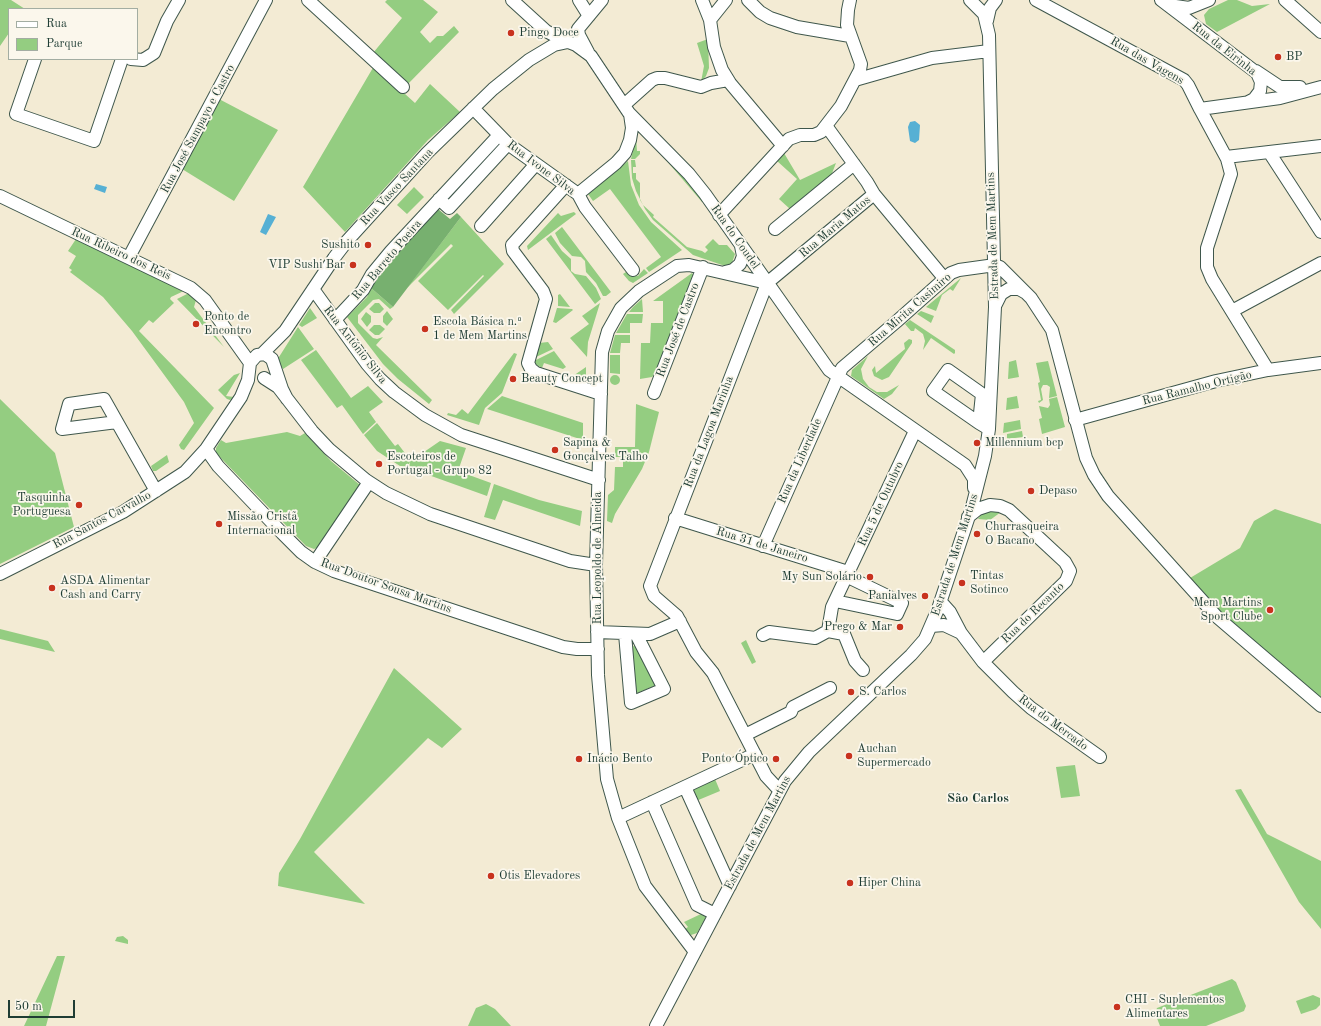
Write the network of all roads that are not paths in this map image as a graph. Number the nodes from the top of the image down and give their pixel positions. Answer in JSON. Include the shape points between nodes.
{"nodes":[{"id":1,"x":178,"y":0,"type":"edge"},
{"id":2,"x":266,"y":0,"type":"edge"},
{"id":3,"x":308,"y":0,"type":"edge"},
{"id":4,"x":512,"y":0,"type":"edge"},
{"id":5,"x":579,"y":0,"type":"edge"},
{"id":6,"x":602,"y":0,"type":"edge"},
{"id":7,"x":702,"y":0,"type":"edge"},
{"id":8,"x":726,"y":0,"type":"edge"},
{"id":9,"x":748,"y":0,"type":"edge"},
{"id":10,"x":850,"y":0,"type":"edge"},
{"id":11,"x":970,"y":0,"type":"edge"},
{"id":12,"x":996,"y":0,"type":"edge"},
{"id":13,"x":1036,"y":0,"type":"edge"},
{"id":14,"x":1161,"y":0,"type":"edge"},
{"id":15,"x":1280,"y":0,"type":"edge"},
{"id":16,"x":1207,"y":1,"type":"edge"},
{"id":17,"x":1288,"y":3,"type":"edge"},
{"id":18,"x":589,"y":16,"type":"junction"},
{"id":19,"x":710,"y":20,"type":"junction"},
{"id":20,"x":987,"y":21,"type":"junction"},
{"id":21,"x":536,"y":23,"type":"junction"},
{"id":22,"x":1201,"y":30,"type":"junction"},
{"id":23,"x":1319,"y":31,"type":"edge"},
{"id":24,"x":850,"y":36,"type":"junction"},
{"id":25,"x":569,"y":43,"type":"junction"},
{"id":26,"x":989,"y":51,"type":"junction"},
{"id":27,"x":717,"y":58,"type":"junction"},
{"id":28,"x":593,"y":59,"type":"junction"},
{"id":29,"x":35,"y":60,"type":"edge"},
{"id":30,"x":122,"y":60,"type":"edge"},
{"id":31,"x":138,"y":60,"type":"edge"},
{"id":32,"x":529,"y":60,"type":"junction"},
{"id":33,"x":1253,"y":69,"type":"junction"},
{"id":34,"x":728,"y":80,"type":"junction"},
{"id":35,"x":855,"y":80,"type":"junction"},
{"id":36,"x":711,"y":82,"type":"junction"},
{"id":37,"x":1321,"y":82,"type":"edge"},
{"id":38,"x":403,"y":87,"type":"dead end"},
{"id":39,"x":1321,"y":87,"type":"edge"},
{"id":40,"x":1245,"y":103,"type":"junction"},
{"id":41,"x":473,"y":108,"type":"junction"},
{"id":42,"x":627,"y":109,"type":"junction"},
{"id":43,"x":1200,"y":109,"type":"junction"},
{"id":44,"x":826,"y":127,"type":"junction"},
{"id":45,"x":499,"y":135,"type":"junction"},
{"id":46,"x":508,"y":144,"type":"junction"},
{"id":47,"x":782,"y":146,"type":"junction"},
{"id":48,"x":1321,"y":146,"type":"edge"},
{"id":49,"x":1269,"y":152,"type":"junction"},
{"id":50,"x":1226,"y":157,"type":"junction"},
{"id":51,"x":536,"y":164,"type":"junction"},
{"id":52,"x":854,"y":164,"type":"junction"},
{"id":53,"x":566,"y":185,"type":"junction"},
{"id":54,"x":578,"y":194,"type":"junction"},
{"id":55,"x":874,"y":194,"type":"junction"},
{"id":56,"x":0,"y":196,"type":"edge"},
{"id":57,"x":439,"y":199,"type":"junction"},
{"id":58,"x":719,"y":215,"type":"junction"},
{"id":59,"x":481,"y":226,"type":"dead end"},
{"id":60,"x":775,"y":229,"type":"dead end"},
{"id":61,"x":1321,"y":232,"type":"edge"},
{"id":62,"x":740,"y":244,"type":"junction"},
{"id":63,"x":129,"y":257,"type":"junction"},
{"id":64,"x":1321,"y":263,"type":"edge"},
{"id":65,"x":995,"y":265,"type":"junction"},
{"id":66,"x":703,"y":267,"type":"junction"},
{"id":67,"x":633,"y":270,"type":"dead end"},
{"id":68,"x":725,"y":272,"type":"junction"},
{"id":69,"x":944,"y":278,"type":"junction"},
{"id":70,"x":767,"y":283,"type":"junction"},
{"id":71,"x":312,"y":290,"type":"junction"},
{"id":72,"x":1031,"y":298,"type":"junction"},
{"id":73,"x":995,"y":307,"type":"junction"},
{"id":74,"x":1232,"y":312,"type":"junction"},
{"id":75,"x":335,"y":320,"type":"junction"},
{"id":76,"x":228,"y":330,"type":"junction"},
{"id":77,"x":285,"y":331,"type":"junction"},
{"id":78,"x":261,"y":354,"type":"junction"},
{"id":79,"x":1321,"y":363,"type":"edge"},
{"id":80,"x":250,"y":365,"type":"junction"},
{"id":81,"x":274,"y":365,"type":"junction"},
{"id":82,"x":1268,"y":370,"type":"junction"},
{"id":83,"x":837,"y":377,"type":"junction"},
{"id":84,"x":263,"y":378,"type":"junction"},
{"id":85,"x":654,"y":393,"type":"dead end"},
{"id":86,"x":601,"y":394,"type":"junction"},
{"id":87,"x":241,"y":397,"type":"junction"},
{"id":88,"x":287,"y":399,"type":"junction"},
{"id":89,"x":1076,"y":420,"type":"junction"},
{"id":90,"x":117,"y":422,"type":"dead end"},
{"id":91,"x":984,"y":426,"type":"junction"},
{"id":92,"x":915,"y":431,"type":"junction"},
{"id":93,"x":206,"y":449,"type":"junction"},
{"id":94,"x":985,"y":456,"type":"junction"},
{"id":95,"x":965,"y":465,"type":"junction"},
{"id":96,"x":599,"y":480,"type":"junction"},
{"id":97,"x":369,"y":482,"type":"junction"},
{"id":98,"x":156,"y":492,"type":"junction"},
{"id":99,"x":973,"y":497,"type":"junction"},
{"id":100,"x":675,"y":518,"type":"junction"},
{"id":101,"x":968,"y":518,"type":"junction"},
{"id":102,"x":763,"y":546,"type":"junction"},
{"id":103,"x":315,"y":562,"type":"junction"},
{"id":104,"x":596,"y":565,"type":"junction"},
{"id":105,"x":0,"y":574,"type":"edge"},
{"id":106,"x":847,"y":574,"type":"junction"},
{"id":107,"x":941,"y":602,"type":"junction"},
{"id":108,"x":833,"y":604,"type":"junction"},
{"id":109,"x":680,"y":620,"type":"junction"},
{"id":110,"x":931,"y":626,"type":"junction"},
{"id":111,"x":597,"y":632,"type":"junction"},
{"id":112,"x":828,"y":632,"type":"junction"},
{"id":113,"x":961,"y":633,"type":"junction"},
{"id":114,"x":631,"y":634,"type":"junction"},
{"id":115,"x":763,"y":635,"type":"dead end"},
{"id":116,"x":598,"y":649,"type":"junction"},
{"id":117,"x":983,"y":662,"type":"junction"},
{"id":118,"x":863,"y":670,"type":"dead end"},
{"id":119,"x":830,"y":688,"type":"dead end"},
{"id":120,"x":1321,"y":706,"type":"edge"},
{"id":121,"x":745,"y":735,"type":"junction"},
{"id":122,"x":754,"y":754,"type":"junction"},
{"id":123,"x":1100,"y":757,"type":"dead end"},
{"id":124,"x":685,"y":787,"type":"junction"},
{"id":125,"x":779,"y":790,"type":"junction"},
{"id":126,"x":652,"y":802,"type":"junction"},
{"id":127,"x":618,"y":818,"type":"junction"},
{"id":128,"x":730,"y":886,"type":"junction"},
{"id":129,"x":715,"y":914,"type":"junction"},
{"id":130,"x":695,"y":952,"type":"junction"},
{"id":131,"x":656,"y":1026,"type":"edge"}],
"edges":[{"from":1,"to":31,"type":"street","via":[[154,53],[143,60]]},
{"from":2,"to":63,"type":"street","name":"Rua José Sampayo e Castro"},
{"from":3,"to":38,"type":"street"},
{"from":4,"to":21,"type":"street","name":"Rua do Coudel"},
{"from":5,"to":18,"type":"street"},
{"from":6,"to":18,"type":"street"},
{"from":7,"to":19,"type":"street"},
{"from":8,"to":19,"type":"street"},
{"from":9,"to":24,"type":"street","via":[[770,18],[797,27]]},
{"from":10,"to":24,"type":"street","via":[[847,20]]},
{"from":11,"to":20,"type":"street","via":[[980,9]]},
{"from":12,"to":20,"type":"street","via":[[990,8]]},
{"from":13,"to":43,"type":"street","name":"Rua das Vagens","via":[[1184,80]]},
{"from":14,"to":16,"type":"street","via":[[1173,6],[1186,8],[1199,6]]},
{"from":14,"to":22,"type":"street","name":"Rua da Eirinha"},
{"from":15,"to":17,"type":"street"},
{"from":16,"to":22,"type":"street","via":[[1199,8],[1196,17]]},
{"from":17,"to":23,"type":"street"},
{"from":18,"to":28,"type":"street","via":[[581,24],[578,32]]},
{"from":19,"to":27,"type":"street"},
{"from":20,"to":26,"type":"street","name":"Estrada de Mem Martins"},
{"from":21,"to":25,"type":"street","name":"Rua do Coudel"},
{"from":21,"to":32,"type":"street","name":"Rua Vasco Santana","via":[[541,33],[541,41],[539,49]]},
{"from":22,"to":33,"type":"street","name":"Rua da Eirinha"},
{"from":24,"to":35,"type":"street","via":[[861,61]]},
{"from":25,"to":28,"type":"street","name":"Rua do Coudel","via":[[582,49]]},
{"from":25,"to":32,"type":"street","name":"Rua Vasco Santana","via":[[554,45]]},
{"from":26,"to":35,"type":"street","via":[[932,58]]},
{"from":26,"to":65,"type":"street","name":"Estrada de Mem Martins","via":[[992,232]]},
{"from":27,"to":34,"type":"street"},
{"from":27,"to":36,"type":"street"},
{"from":28,"to":42,"type":"street","name":"Rua do Coudel"},
{"from":29,"to":30,"type":"street","via":[[16,114],[94,141]]},
{"from":32,"to":41,"type":"street","name":"Rua Vasco Santana","via":[[492,89]]},
{"from":33,"to":37,"type":"street","via":[[1272,83],[1285,88]]},
{"from":33,"to":40,"type":"street","name":"Rua da Eirinha","via":[[1259,77],[1261,86],[1257,96]]},
{"from":34,"to":36,"type":"street"},
{"from":34,"to":47,"type":"street"},
{"from":35,"to":44,"type":"street"},
{"from":36,"to":42,"type":"street","via":[[699,87],[657,78],[652,80]]},
{"from":39,"to":40,"type":"street","via":[[1280,98]]},
{"from":40,"to":43,"type":"street"},
{"from":41,"to":45,"type":"street","name":"Rua Ivone Silva"},
{"from":41,"to":71,"type":"street","name":"Rua Vasco Santana","via":[[427,153],[363,223]]},
{"from":42,"to":54,"type":"street","via":[[632,128],[625,152],[616,163]]},
{"from":42,"to":58,"type":"street","name":"Rua do Coudel","via":[[688,174]]},
{"from":43,"to":50,"type":"street","name":"Rua das Vagens"},
{"from":44,"to":47,"type":"street","via":[[814,134],[789,139]]},
{"from":44,"to":52,"type":"street"},
{"from":45,"to":46,"type":"street","name":"Rua Ivone Silva"},
{"from":45,"to":57,"type":"street","name":"Rua Barreto Poeira"},
{"from":46,"to":51,"type":"street","name":"Rua Ivone Silva"},
{"from":46,"to":57,"type":"street","via":[[449,208]]},
{"from":47,"to":58,"type":"street"},
{"from":48,"to":49,"type":"street"},
{"from":49,"to":50,"type":"street"},
{"from":49,"to":61,"type":"street"},
{"from":50,"to":74,"type":"street","name":"Rua das Vagens","via":[[1230,179],[1207,248],[1206,261],[1211,276]]},
{"from":51,"to":53,"type":"street","name":"Rua Ivone Silva"},
{"from":51,"to":59,"type":"street"},
{"from":52,"to":55,"type":"street"},
{"from":52,"to":60,"type":"street"},
{"from":53,"to":54,"type":"street","name":"Rua Ivone Silva"},
{"from":53,"to":86,"type":"street","via":[[512,245],[513,251],[543,291],[546,299],[528,363],[536,373]]},
{"from":54,"to":67,"type":"street","name":"Rua Ivone Silva"},
{"from":55,"to":69,"type":"street","name":"Rua Maria Matos"},
{"from":55,"to":70,"type":"street","name":"Rua Maria Matos"},
{"from":56,"to":63,"type":"street","name":"Rua Ribeiro dos Reis"},
{"from":57,"to":75,"type":"street","name":"Rua Barreto Poeira","via":[[391,251],[372,274],[364,290]]},
{"from":58,"to":62,"type":"street","name":"Rua do Coudel"},
{"from":62,"to":68,"type":"street","via":[[743,256],[740,264]]},
{"from":62,"to":70,"type":"street","name":"Rua do Coudel"},
{"from":63,"to":76,"type":"street","name":"Rua Ribeiro dos Reis","via":[[191,288],[205,300]]},
{"from":64,"to":74,"type":"street"},
{"from":65,"to":69,"type":"street","name":"Rua Mirita Casimiro","via":[[960,270]]},
{"from":65,"to":72,"type":"street","via":[[1000,266],[1011,276]]},
{"from":65,"to":73,"type":"street","name":"Estrada de Mem Martins"},
{"from":66,"to":68,"type":"street","name":"Rua Leopoldo de Almeida"},
{"from":66,"to":85,"type":"street","name":"Rua José de Castro"},
{"from":66,"to":86,"type":"street","name":"Rua Leopoldo de Almeida","via":[[685,264],[674,267],[621,308],[603,345]]},
{"from":68,"to":70,"type":"street","name":"Rua Leopoldo de Almeida"},
{"from":69,"to":83,"type":"street","name":"Rua Mirita Casimiro","via":[[842,368]]},
{"from":70,"to":83,"type":"street","name":"Rua do Coudel","via":[[822,362]]},
{"from":70,"to":100,"type":"street","name":"Rua da Lagoa Marinha"},
{"from":71,"to":75,"type":"street","name":"Rua António Silva"},
{"from":71,"to":77,"type":"street","name":"Rua Vasco Santana"},
{"from":72,"to":73,"type":"street","via":[[1023,291],[1009,289],[998,298]]},
{"from":72,"to":89,"type":"street","via":[[1048,322],[1055,338]]},
{"from":73,"to":91,"type":"street","name":"Estrada de Mem Martins"},
{"from":74,"to":82,"type":"street","name":"Rua das Vagens"},
{"from":75,"to":96,"type":"street","name":"Rua António Silva","via":[[380,378],[425,415],[461,435]]},
{"from":76,"to":78,"type":"street","name":"Rua Ribeiro dos Reis","via":[[250,349]]},
{"from":76,"to":80,"type":"street","name":"Rua Ribeiro dos Reis"},
{"from":77,"to":78,"type":"street","name":"Rua Vasco Santana"},
{"from":77,"to":81,"type":"street","name":"Rua Vasco Santana","via":[[276,349]]},
{"from":78,"to":80,"type":"street","name":"Rua Vasco Santana","via":[[254,357]]},
{"from":78,"to":81,"type":"street","via":[[270,356]]},
{"from":79,"to":82,"type":"street","name":"Rua Ramalho Ortigão"},
{"from":80,"to":84,"type":"street","via":[[252,374]]},
{"from":80,"to":87,"type":"street","via":[[248,380]]},
{"from":81,"to":84,"type":"street","via":[[271,374]]},
{"from":81,"to":88,"type":"street"},
{"from":82,"to":89,"type":"street","name":"Rua Ramalho Ortigão","via":[[1216,381]]},
{"from":83,"to":92,"type":"street","name":"Rua do Coudel"},
{"from":83,"to":102,"type":"street","name":"Rua da Liberdade"},
{"from":84,"to":87,"type":"street"},
{"from":84,"to":88,"type":"street","via":[[273,382]]},
{"from":86,"to":96,"type":"street","name":"Rua Leopoldo de Almeida"},
{"from":87,"to":93,"type":"street"},
{"from":88,"to":97,"type":"street","via":[[328,449]]},
{"from":89,"to":120,"type":"street","via":[[1090,467],[1100,486],[1122,514],[1217,616]]},
{"from":90,"to":98,"type":"street"},
{"from":91,"to":91,"type":"street","via":[[933,391],[948,370],[982,394]]},
{"from":91,"to":94,"type":"street","name":"Estrada de Mem Martins"},
{"from":92,"to":95,"type":"street","name":"Rua do Coudel"},
{"from":92,"to":106,"type":"street","name":"Rua 5 de Outubro"},
{"from":93,"to":98,"type":"street","name":"Rua Santos Carvalho","via":[[185,472]]},
{"from":93,"to":103,"type":"street","via":[[218,466],[282,533]]},
{"from":94,"to":95,"type":"street","via":[[974,466]]},
{"from":94,"to":99,"type":"street","name":"Estrada de Mem Martins"},
{"from":95,"to":99,"type":"street","name":"Rua do Coudel","via":[[974,479]]},
{"from":96,"to":104,"type":"street","name":"Rua Leopoldo de Almeida"},
{"from":97,"to":103,"type":"street","name":"Rua Doutor Sousa Martins"},
{"from":97,"to":104,"type":"street","via":[[430,514],[570,561]]},
{"from":98,"to":105,"type":"street","name":"Rua Santos Carvalho","via":[[123,512]]},
{"from":99,"to":101,"type":"street","name":"Estrada de Mem Martins"},
{"from":100,"to":102,"type":"street","name":"Rua 31 de Janeiro"},
{"from":100,"to":109,"type":"street","name":"Rua da Lagoa Marinha","via":[[651,580],[651,591]]},
{"from":101,"to":107,"type":"street","name":"Estrada de Mem Martins"},
{"from":101,"to":117,"type":"street","name":"Rua do Recanto","via":[[985,506],[995,505],[1009,510],[1065,562],[1070,571],[1066,580]]},
{"from":102,"to":106,"type":"street","name":"Rua 31 de Janeiro"},
{"from":103,"to":116,"type":"street","name":"Rua Doutor Sousa Martins","via":[[563,647]]},
{"from":104,"to":111,"type":"street","name":"Rua Leopoldo de Almeida"},
{"from":106,"to":108,"type":"street","name":"Rua 5 de Outubro"},
{"from":106,"to":108,"type":"street","via":[[902,603],[897,614]]},
{"from":107,"to":110,"type":"street","name":"Estrada de Mem Martins"},
{"from":107,"to":113,"type":"street","name":"Rua do Mercado","via":[[950,612]]},
{"from":108,"to":112,"type":"street","name":"Rua 5 de Outubro"},
{"from":109,"to":114,"type":"street","via":[[655,633]]},
{"from":109,"to":121,"type":"street","via":[[696,652],[713,673]]},
{"from":110,"to":113,"type":"street","name":"Rua do Mercado","via":[[944,625]]},
{"from":110,"to":125,"type":"street","name":"Estrada de Mem Martins","via":[[911,655],[805,756]]},
{"from":111,"to":114,"type":"street"},
{"from":111,"to":116,"type":"street","name":"Rua Leopoldo de Almeida"},
{"from":112,"to":115,"type":"street","via":[[815,638],[768,632]]},
{"from":112,"to":118,"type":"street","via":[[844,634],[855,660]]},
{"from":113,"to":117,"type":"street","name":"Rua do Mercado"},
{"from":114,"to":114,"type":"street","via":[[631,703],[664,689]]},
{"from":116,"to":127,"type":"street","name":"Rua Leopoldo de Almeida","via":[[604,759]]},
{"from":117,"to":123,"type":"street","name":"Rua do Mercado","via":[[1030,708]]},
{"from":119,"to":121,"type":"street","via":[[793,707],[791,712]]},
{"from":121,"to":122,"type":"street"},
{"from":122,"to":124,"type":"street"},
{"from":122,"to":125,"type":"street","via":[[766,776]]},
{"from":124,"to":126,"type":"street"},
{"from":124,"to":128,"type":"street"},
{"from":125,"to":128,"type":"street","name":"Estrada de Mem Martins"},
{"from":126,"to":127,"type":"street"},
{"from":126,"to":129,"type":"street","via":[[697,904]]},
{"from":127,"to":130,"type":"street","name":"Rua Leopoldo de Almeida","via":[[645,886]]},
{"from":128,"to":129,"type":"street","name":"Estrada de Mem Martins"},
{"from":129,"to":130,"type":"street","name":"Estrada de Mem Martins"},
{"from":130,"to":131,"type":"street","name":"Estrada de Mem Martins"}]}
